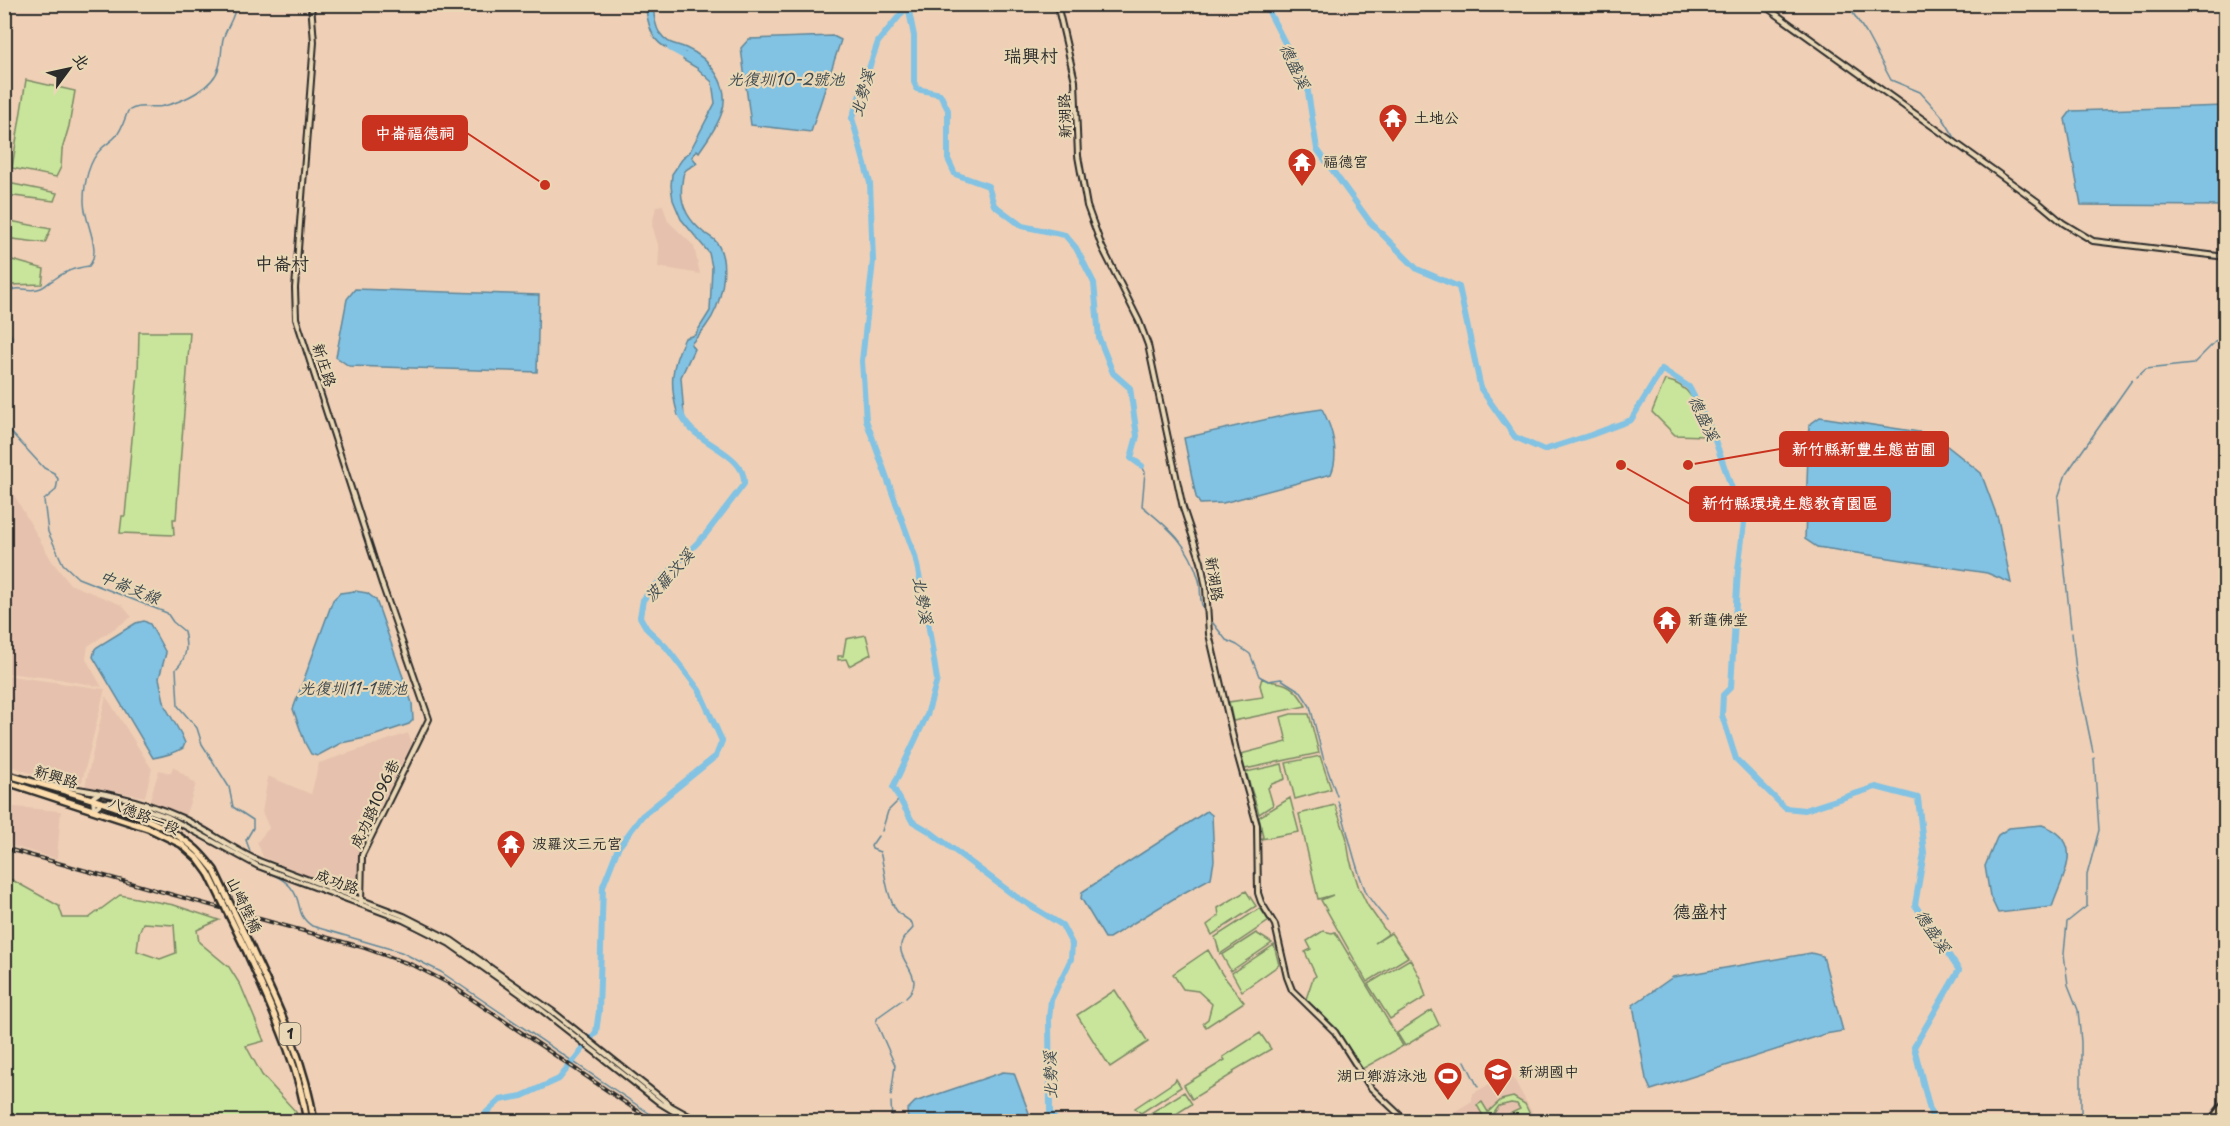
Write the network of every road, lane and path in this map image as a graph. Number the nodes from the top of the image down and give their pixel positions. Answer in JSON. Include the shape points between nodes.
{"nodes":[{"id":1,"x":311,"y":4,"type":"edge"},
{"id":2,"x":1057,"y":4,"type":"edge"},
{"id":3,"x":1762,"y":4,"type":"edge"},
{"id":4,"x":2226,"y":257,"type":"edge"},
{"id":5,"x":429,"y":719,"type":"joint"},
{"id":6,"x":4,"y":774,"type":"edge"},
{"id":7,"x":4,"y":781,"type":"edge"},
{"id":8,"x":40,"y":783,"type":"junction"},
{"id":9,"x":100,"y":793,"type":"junction"},
{"id":10,"x":92,"y":801,"type":"junction"},
{"id":11,"x":101,"y":803,"type":"junction"},
{"id":12,"x":94,"y":809,"type":"junction"},
{"id":13,"x":211,"y":872,"type":"junction"},
{"id":14,"x":362,"y":902,"type":"junction"},
{"id":15,"x":249,"y":951,"type":"junction"},
{"id":16,"x":592,"y":1047,"type":"junction"},
{"id":17,"x":2226,"y":1102,"type":"edge"},
{"id":18,"x":307,"y":1122,"type":"edge"},
{"id":19,"x":314,"y":1122,"type":"edge"},
{"id":20,"x":691,"y":1122,"type":"edge"},
{"id":21,"x":700,"y":1122,"type":"edge"},
{"id":22,"x":1407,"y":1122,"type":"edge"},
{"id":23,"x":2210,"y":1122,"type":"edge"}],
"edges":[{"from":1,"to":5,"type":"street","name":"新庄路","via":[[314,42],[296,318]]},
{"from":2,"to":22,"type":"street","name":"新湖路","via":[[1075,81],[1078,156],[1087,206],[1148,345],[1183,508],[1201,562],[1209,634],[1257,825],[1258,893],[1275,925],[1292,990],[1335,1032],[1370,1086]]},
{"from":3,"to":4,"type":"street","via":[[2086,238]]},
{"from":5,"to":14,"type":"street","name":"成功路1096巷","via":[[362,855]]},
{"from":6,"to":8,"type":"main road","name":"新興路","number":"1"},
{"from":7,"to":12,"type":"main road","name":"新興路","number":"1"},
{"from":8,"to":9,"type":"street","name":"成功路"},
{"from":8,"to":10,"type":"main road","name":"新興路","number":"1"},
{"from":9,"to":10,"type":"street"},
{"from":9,"to":14,"type":"street","name":"成功路","via":[[171,813],[259,861]]},
{"from":10,"to":11,"type":"main road","name":"新興路","number":"1"},
{"from":10,"to":12,"type":"street"},
{"from":11,"to":12,"type":"street"},
{"from":11,"to":13,"type":"main road","name":"八德路一段","number":"1","via":[[151,821],[182,838],[202,856]]},
{"from":11,"to":14,"type":"street","name":"成功路","via":[[145,809],[168,817],[258,866]]},
{"from":12,"to":13,"type":"main road","name":"八德路一段","number":"1","via":[[181,844]]},
{"from":13,"to":15,"type":"main road","name":"山崎陸橋","number":"1","bridge":true},
{"from":14,"to":16,"type":"street","name":"成功路","via":[[450,944]]},
{"from":15,"to":18,"type":"main road","number":"1","via":[[289,1048]]},
{"from":15,"to":19,"type":"main road","number":"1","via":[[284,1018],[303,1069]]},
{"from":16,"to":20,"type":"street","via":[[660,1103]]},
{"from":16,"to":21,"type":"street","via":[[671,1106]]},
{"from":17,"to":23,"type":"main road"}]}
